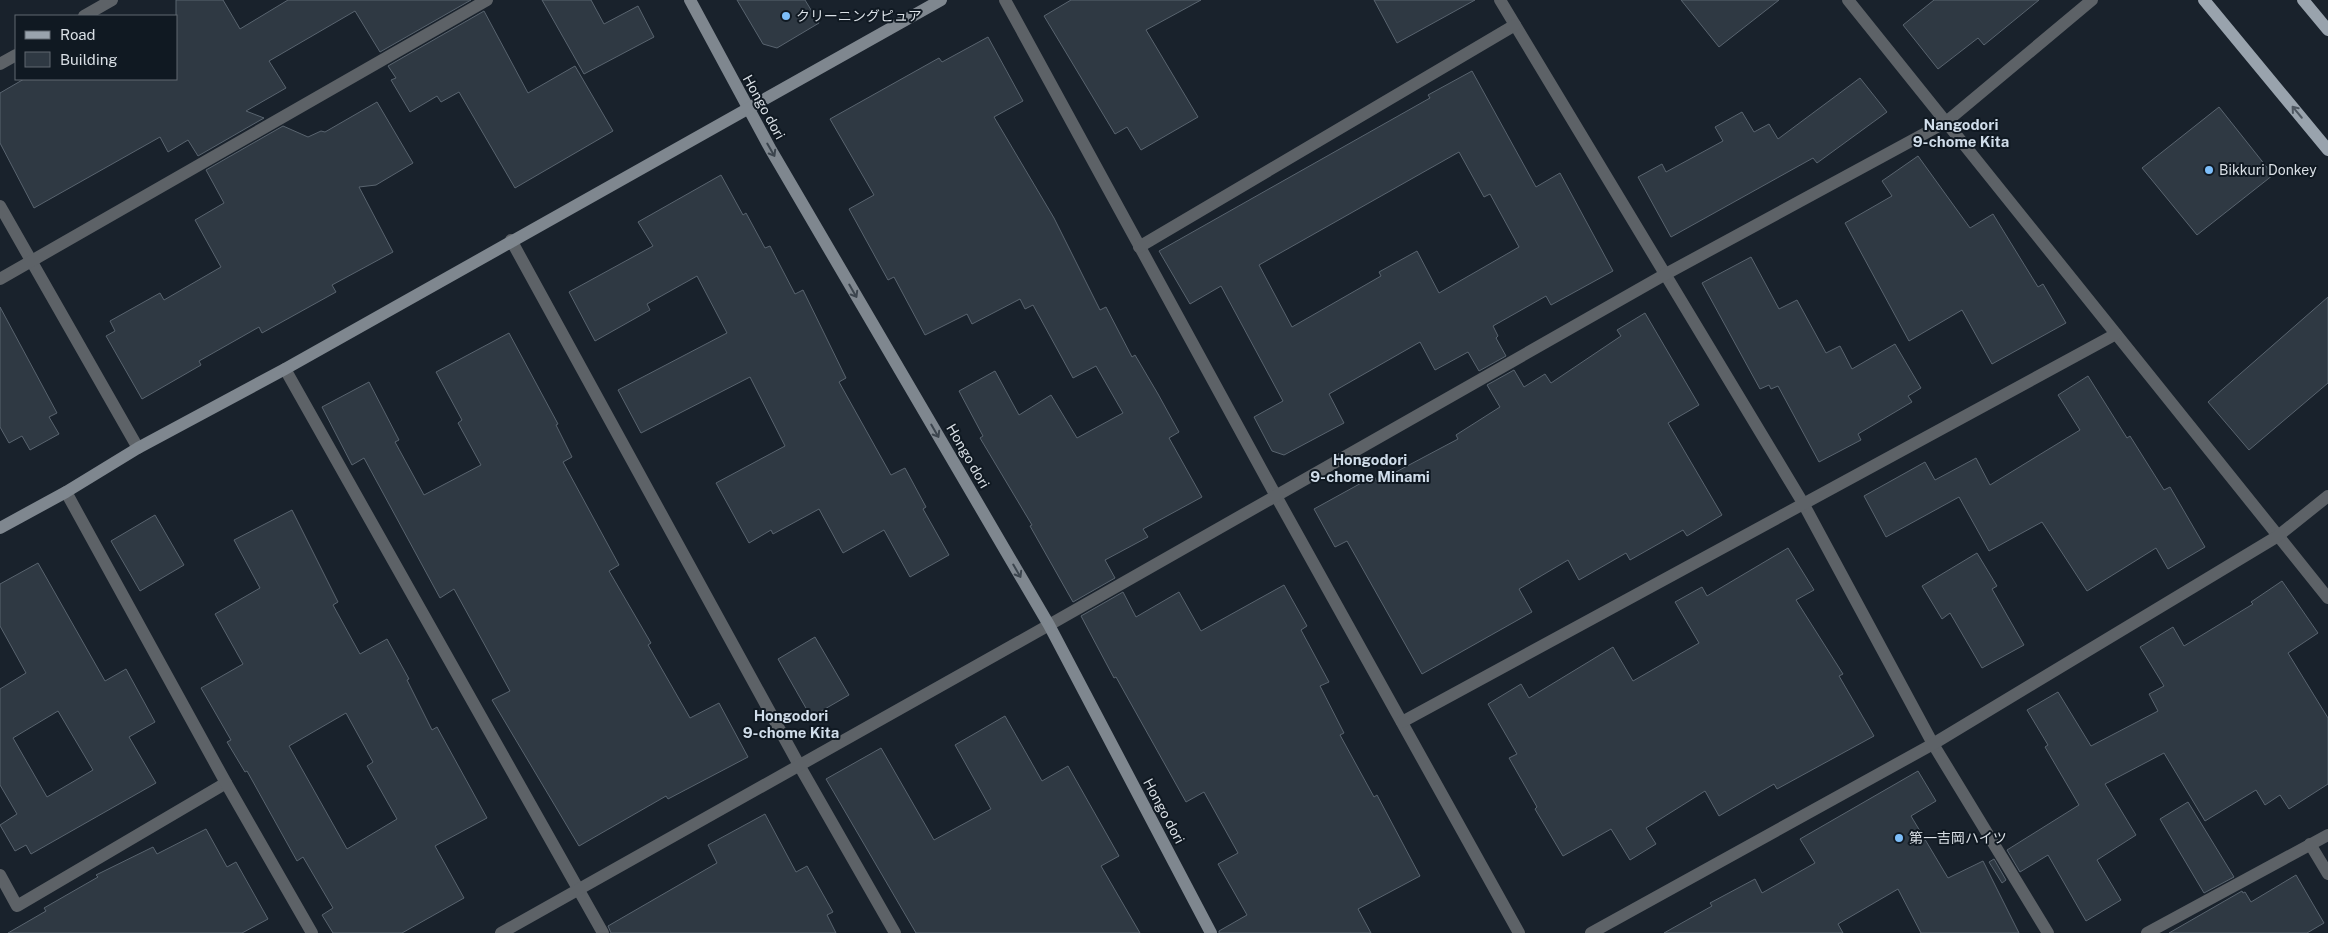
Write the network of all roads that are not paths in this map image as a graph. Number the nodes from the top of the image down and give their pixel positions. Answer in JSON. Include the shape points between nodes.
{"nodes":[{"id":1,"x":112,"y":0,"type":"edge"},
{"id":2,"x":487,"y":0,"type":"edge"},
{"id":3,"x":690,"y":0,"type":"edge"},
{"id":4,"x":941,"y":0,"type":"edge"},
{"id":5,"x":1005,"y":0,"type":"edge"},
{"id":6,"x":1500,"y":0,"type":"edge"},
{"id":7,"x":1848,"y":0,"type":"edge"},
{"id":8,"x":2092,"y":0,"type":"edge"},
{"id":9,"x":2204,"y":0,"type":"edge"},
{"id":10,"x":2303,"y":0,"type":"edge"},
{"id":11,"x":86,"y":15,"type":"edge"},
{"id":12,"x":1515,"y":25,"type":"junction"},
{"id":13,"x":2328,"y":30,"type":"edge"},
{"id":14,"x":15,"y":56,"type":"edge"},
{"id":15,"x":0,"y":64,"type":"edge"},
{"id":16,"x":747,"y":108,"type":"junction"},
{"id":17,"x":1946,"y":122,"type":"junction"},
{"id":18,"x":2328,"y":150,"type":"edge"},
{"id":19,"x":0,"y":206,"type":"edge"},
{"id":20,"x":511,"y":240,"type":"junction"},
{"id":21,"x":1139,"y":247,"type":"junction"},
{"id":22,"x":31,"y":262,"type":"junction"},
{"id":23,"x":1664,"y":275,"type":"junction"},
{"id":24,"x":0,"y":279,"type":"edge"},
{"id":25,"x":2116,"y":334,"type":"junction"},
{"id":26,"x":285,"y":369,"type":"junction"},
{"id":27,"x":138,"y":448,"type":"junction"},
{"id":28,"x":66,"y":492,"type":"junction"},
{"id":29,"x":1276,"y":496,"type":"junction"},
{"id":30,"x":2328,"y":496,"type":"edge"},
{"id":31,"x":1803,"y":503,"type":"junction"},
{"id":32,"x":0,"y":528,"type":"edge"},
{"id":33,"x":2278,"y":536,"type":"junction"},
{"id":34,"x":2328,"y":598,"type":"edge"},
{"id":35,"x":1049,"y":625,"type":"junction"},
{"id":36,"x":1402,"y":722,"type":"junction"},
{"id":37,"x":1933,"y":744,"type":"junction"},
{"id":38,"x":800,"y":765,"type":"junction"},
{"id":39,"x":226,"y":783,"type":"junction"},
{"id":40,"x":2328,"y":834,"type":"edge"},
{"id":41,"x":2310,"y":844,"type":"junction"},
{"id":42,"x":2328,"y":874,"type":"edge"},
{"id":43,"x":0,"y":875,"type":"edge"},
{"id":44,"x":579,"y":889,"type":"junction"},
{"id":45,"x":312,"y":933,"type":"edge"},
{"id":46,"x":501,"y":933,"type":"edge"},
{"id":47,"x":603,"y":933,"type":"edge"},
{"id":48,"x":895,"y":933,"type":"edge"},
{"id":49,"x":1211,"y":933,"type":"edge"},
{"id":50,"x":1519,"y":933,"type":"edge"},
{"id":51,"x":1591,"y":933,"type":"edge"},
{"id":52,"x":2048,"y":933,"type":"edge"},
{"id":53,"x":2147,"y":933,"type":"edge"}],
"edges":[{"from":1,"to":11,"type":"street"},
{"from":2,"to":22,"type":"street"},
{"from":3,"to":16,"type":"street","name":"Hongo dori"},
{"from":4,"to":16,"type":"street"},
{"from":5,"to":21,"type":"street"},
{"from":6,"to":12,"type":"street"},
{"from":7,"to":17,"type":"street"},
{"from":8,"to":17,"type":"street"},
{"from":18,"to":9,"type":"main road","one_way":true},
{"from":10,"to":13,"type":"main road"},
{"from":12,"to":21,"type":"street"},
{"from":12,"to":23,"type":"street"},
{"from":14,"to":15,"type":"street"},
{"from":16,"to":20,"type":"street"},
{"from":16,"to":35,"type":"street","name":"Hongo dori","one_way":true},
{"from":17,"to":23,"type":"street"},
{"from":17,"to":25,"type":"street"},
{"from":19,"to":22,"type":"street"},
{"from":20,"to":26,"type":"street"},
{"from":20,"to":38,"type":"street"},
{"from":21,"to":29,"type":"street"},
{"from":22,"to":24,"type":"street"},
{"from":22,"to":27,"type":"street"},
{"from":23,"to":29,"type":"street"},
{"from":23,"to":31,"type":"street"},
{"from":25,"to":31,"type":"street"},
{"from":25,"to":33,"type":"street"},
{"from":26,"to":27,"type":"street"},
{"from":26,"to":44,"type":"street"},
{"from":27,"to":28,"type":"street"},
{"from":28,"to":32,"type":"street"},
{"from":28,"to":39,"type":"street"},
{"from":29,"to":35,"type":"street"},
{"from":29,"to":36,"type":"street"},
{"from":30,"to":33,"type":"street"},
{"from":31,"to":36,"type":"street"},
{"from":31,"to":37,"type":"street"},
{"from":33,"to":34,"type":"street"},
{"from":33,"to":37,"type":"street"},
{"from":35,"to":38,"type":"street"},
{"from":35,"to":49,"type":"street","name":"Hongo dori"},
{"from":36,"to":50,"type":"street"},
{"from":37,"to":51,"type":"street"},
{"from":37,"to":52,"type":"street"},
{"from":38,"to":44,"type":"street"},
{"from":38,"to":48,"type":"street"},
{"from":39,"to":43,"type":"street","via":[[16,906]]},
{"from":39,"to":45,"type":"street"},
{"from":40,"to":41,"type":"street"},
{"from":41,"to":42,"type":"street"},
{"from":41,"to":53,"type":"street"},
{"from":44,"to":46,"type":"street"},
{"from":44,"to":47,"type":"street"}]}
